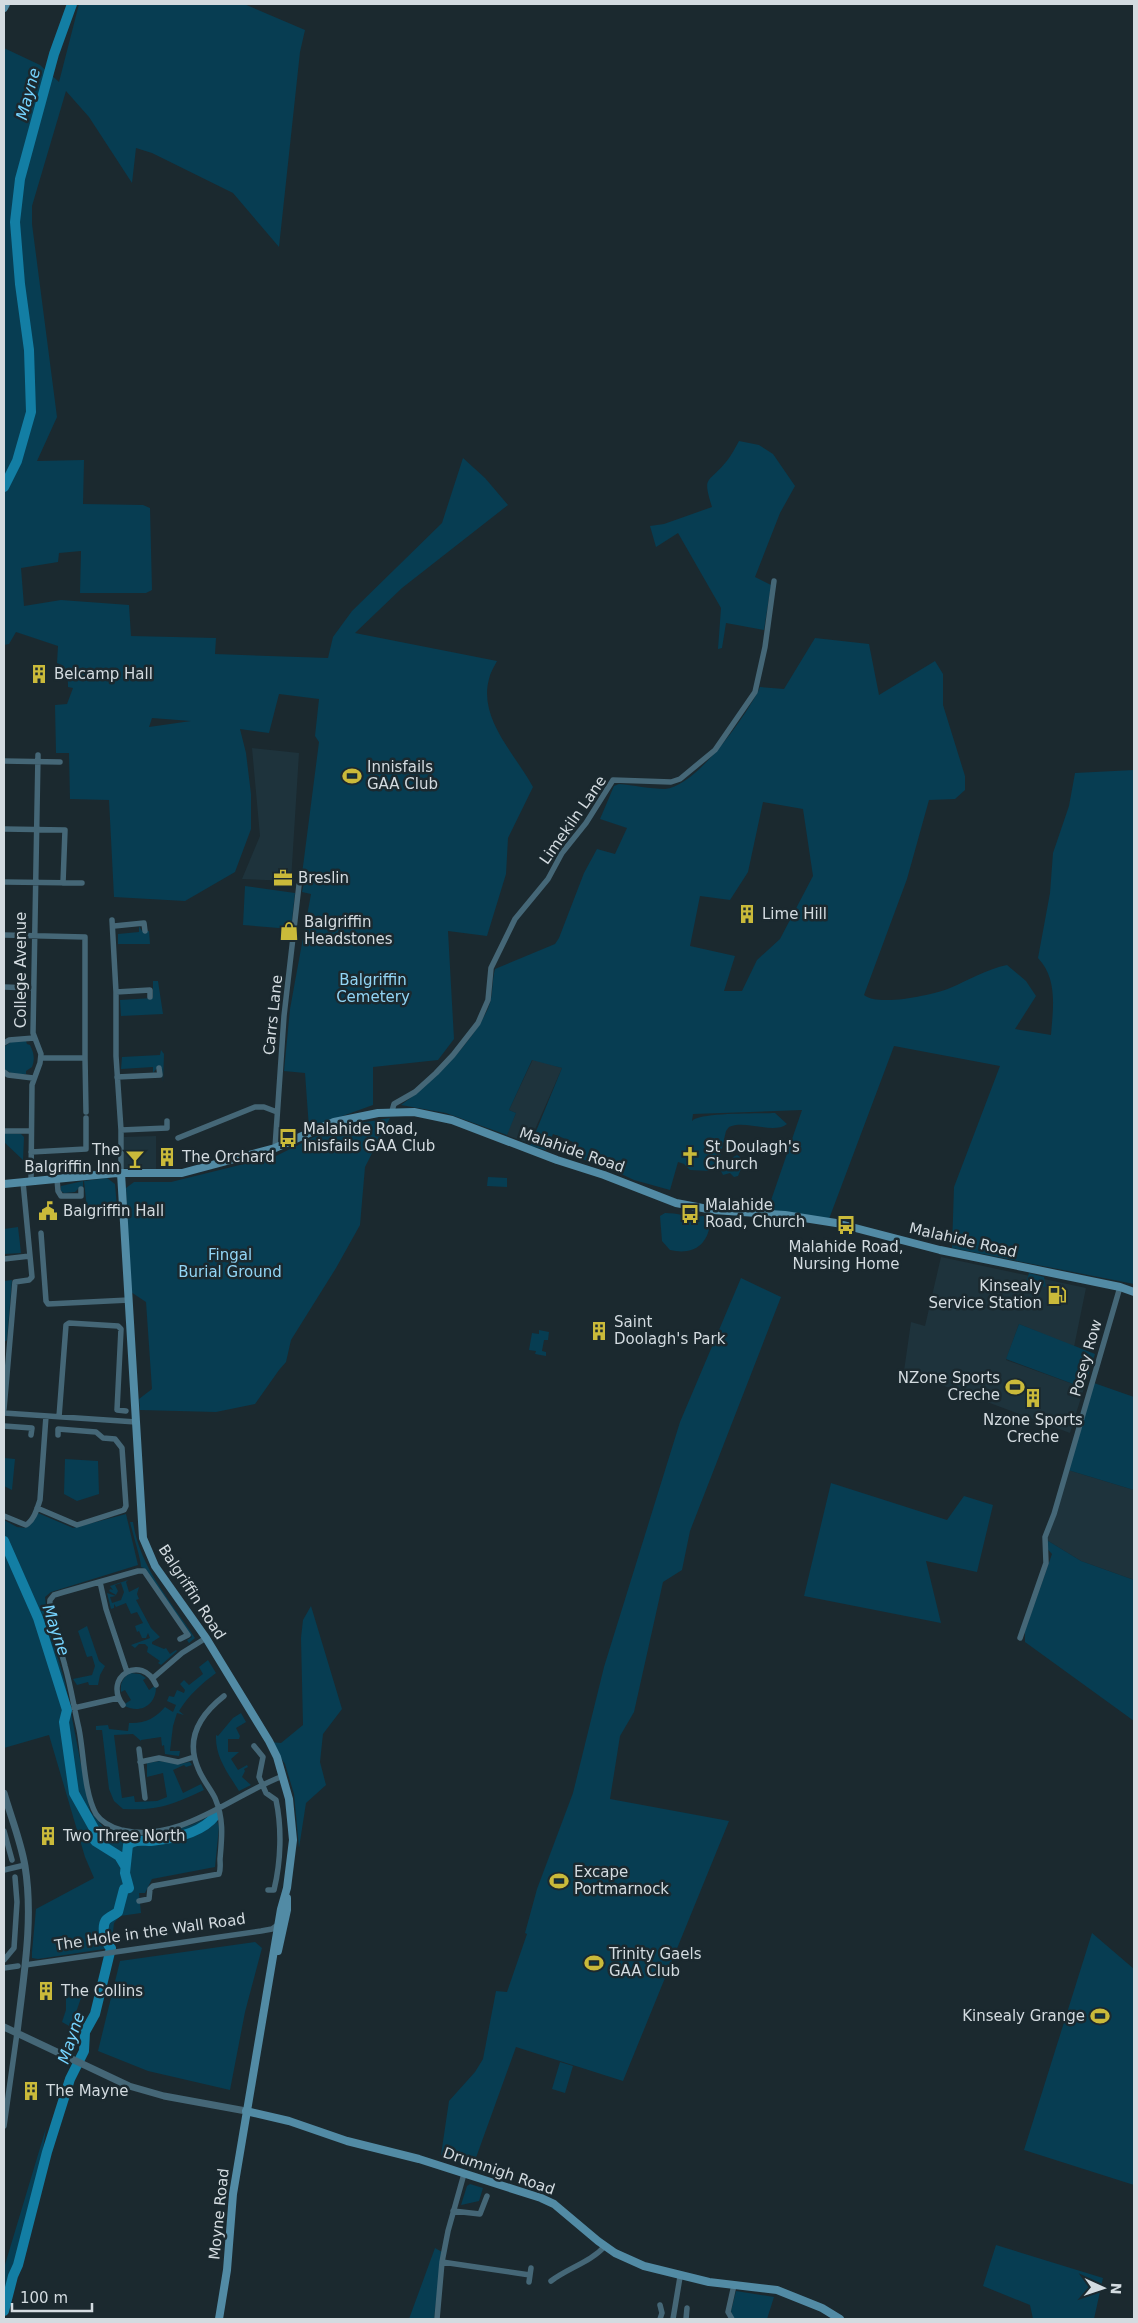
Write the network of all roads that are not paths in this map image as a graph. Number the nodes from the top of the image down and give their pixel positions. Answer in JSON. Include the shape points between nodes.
{"nodes":[{"id":1,"x":6,"y":4,"type":"edge"},
{"id":2,"x":4,"y":8,"type":"edge"},
{"id":3,"x":774,"y":581,"type":"dead end"},
{"id":4,"x":38,"y":758,"type":"junction"},
{"id":5,"x":4,"y":761,"type":"edge"},
{"id":6,"x":60,"y":762,"type":"dead end"},
{"id":7,"x":4,"y":829,"type":"edge"},
{"id":8,"x":36,"y":830,"type":"junction"},
{"id":9,"x":4,"y":882,"type":"edge"},
{"id":10,"x":34,"y":883,"type":"junction"},
{"id":11,"x":63,"y":883,"type":"junction"},
{"id":12,"x":82,"y":883,"type":"dead end"},
{"id":13,"x":299,"y":885,"type":"dead end"},
{"id":14,"x":145,"y":930,"type":"dead end"},
{"id":15,"x":4,"y":935,"type":"edge"},
{"id":16,"x":34,"y":936,"type":"junction"},
{"id":17,"x":4,"y":988,"type":"edge"},
{"id":18,"x":33,"y":988,"type":"junction"},
{"id":19,"x":116,"y":992,"type":"junction"},
{"id":20,"x":150,"y":997,"type":"dead end"},
{"id":21,"x":34,"y":1038,"type":"junction"},
{"id":22,"x":4,"y":1043,"type":"edge"},
{"id":23,"x":41,"y":1058,"type":"junction"},
{"id":24,"x":85,"y":1058,"type":"junction"},
{"id":25,"x":160,"y":1068,"type":"dead end"},
{"id":26,"x":4,"y":1072,"type":"edge"},
{"id":27,"x":117,"y":1077,"type":"junction"},
{"id":28,"x":33,"y":1078,"type":"junction"},
{"id":29,"x":392,"y":1111,"type":"junction"},
{"id":30,"x":277,"y":1112,"type":"junction"},
{"id":31,"x":167,"y":1121,"type":"dead end"},
{"id":32,"x":121,"y":1130,"type":"junction"},
{"id":33,"x":4,"y":1131,"type":"edge"},
{"id":34,"x":31,"y":1131,"type":"junction"},
{"id":35,"x":178,"y":1138,"type":"dead end"},
{"id":36,"x":275,"y":1148,"type":"junction"},
{"id":37,"x":31,"y":1152,"type":"junction"},
{"id":38,"x":121,"y":1173,"type":"junction"},
{"id":39,"x":57,"y":1179,"type":"junction"},
{"id":40,"x":27,"y":1182,"type":"junction"},
{"id":41,"x":4,"y":1184,"type":"edge"},
{"id":42,"x":81,"y":1189,"type":"dead end"},
{"id":43,"x":41,"y":1233,"type":"dead end"},
{"id":44,"x":30,"y":1256,"type":"junction"},
{"id":45,"x":4,"y":1259,"type":"edge"},
{"id":46,"x":1120,"y":1286,"type":"junction"},
{"id":47,"x":1134,"y":1292,"type":"edge"},
{"id":48,"x":130,"y":1300,"type":"junction"},
{"id":49,"x":4,"y":1392,"type":"edge"},
{"id":50,"x":4,"y":1411,"type":"edge"},
{"id":51,"x":126,"y":1411,"type":"dead end"},
{"id":52,"x":46,"y":1416,"type":"junction"},
{"id":53,"x":59,"y":1417,"type":"junction"},
{"id":54,"x":136,"y":1422,"type":"junction"},
{"id":55,"x":4,"y":1426,"type":"edge"},
{"id":56,"x":31,"y":1435,"type":"dead end"},
{"id":57,"x":58,"y":1435,"type":"dead end"},
{"id":58,"x":37,"y":1508,"type":"junction"},
{"id":59,"x":4,"y":1516,"type":"edge"},
{"id":60,"x":100,"y":1582,"type":"junction"},
{"id":61,"x":206,"y":1638,"type":"junction"},
{"id":62,"x":1020,"y":1638,"type":"dead end"},
{"id":63,"x":180,"y":1639,"type":"dead end"},
{"id":64,"x":128,"y":1672,"type":"junction"},
{"id":65,"x":152,"y":1678,"type":"junction"},
{"id":66,"x":156,"y":1685,"type":"dead end"},
{"id":67,"x":224,"y":1696,"type":"dead end"},
{"id":68,"x":118,"y":1698,"type":"junction"},
{"id":69,"x":123,"y":1705,"type":"dead end"},
{"id":70,"x":74,"y":1708,"type":"junction"},
{"id":71,"x":254,"y":1746,"type":"dead end"},
{"id":72,"x":139,"y":1749,"type":"dead end"},
{"id":73,"x":194,"y":1757,"type":"junction"},
{"id":74,"x":140,"y":1762,"type":"junction"},
{"id":75,"x":283,"y":1776,"type":"junction"},
{"id":76,"x":263,"y":1786,"type":"junction"},
{"id":77,"x":4,"y":1793,"type":"edge"},
{"id":78,"x":145,"y":1798,"type":"dead end"},
{"id":79,"x":218,"y":1808,"type":"junction"},
{"id":80,"x":4,"y":1831,"type":"edge"},
{"id":81,"x":12,"y":1860,"type":"dead end"},
{"id":82,"x":25,"y":1865,"type":"junction"},
{"id":83,"x":4,"y":1870,"type":"edge"},
{"id":84,"x":15,"y":1877,"type":"dead end"},
{"id":85,"x":287,"y":1888,"type":"junction"},
{"id":86,"x":268,"y":1890,"type":"dead end"},
{"id":87,"x":139,"y":1901,"type":"dead end"},
{"id":88,"x":278,"y":1924,"type":"junction"},
{"id":89,"x":14,"y":1962,"type":"edge"},
{"id":90,"x":273,"y":1967,"type":"junction"},
{"id":91,"x":4,"y":1968,"type":"edge"},
{"id":92,"x":4,"y":2027,"type":"edge"},
{"id":93,"x":17,"y":2033,"type":"junction"},
{"id":94,"x":246,"y":2111,"type":"junction"},
{"id":95,"x":4,"y":2126,"type":"edge"},
{"id":96,"x":464,"y":2174,"type":"junction"},
{"id":97,"x":487,"y":2196,"type":"dead end"},
{"id":98,"x":453,"y":2211,"type":"junction"},
{"id":99,"x":605,"y":2246,"type":"junction"},
{"id":100,"x":442,"y":2262,"type":"junction"},
{"id":101,"x":531,"y":2268,"type":"dead end"},
{"id":102,"x":680,"y":2277,"type":"junction"},
{"id":103,"x":551,"y":2281,"type":"dead end"},
{"id":104,"x":734,"y":2285,"type":"junction"},
{"id":105,"x":660,"y":2305,"type":"dead end"},
{"id":106,"x":687,"y":2308,"type":"dead end"},
{"id":107,"x":219,"y":2319,"type":"edge"},
{"id":108,"x":437,"y":2319,"type":"edge"},
{"id":109,"x":660,"y":2319,"type":"edge"},
{"id":110,"x":673,"y":2319,"type":"edge"},
{"id":111,"x":686,"y":2319,"type":"edge"},
{"id":112,"x":732,"y":2319,"type":"edge"},
{"id":113,"x":840,"y":2319,"type":"edge"}],
"edges":[{"from":1,"to":2,"type":"main road"},
{"from":3,"to":29,"type":"street","name":"Limekiln Lane","via":[[755,692],[715,750],[680,779],[671,782],[613,780],[548,878],[515,919],[491,968],[488,1000],[478,1023],[442,1067],[420,1088],[394,1104]]},
{"from":4,"to":5,"type":"street"},
{"from":4,"to":6,"type":"street"},
{"from":4,"to":8,"type":"street","name":"College Avenue"},
{"from":7,"to":8,"type":"street"},
{"from":8,"to":10,"type":"street","name":"College Avenue"},
{"from":8,"to":11,"type":"street","via":[[65,830]]},
{"from":9,"to":10,"type":"street"},
{"from":10,"to":11,"type":"street"},
{"from":10,"to":16,"type":"street","name":"College Avenue"},
{"from":11,"to":12,"type":"street"},
{"from":13,"to":30,"type":"street","name":"Carrs Lane"},
{"from":14,"to":19,"type":"street","via":[[144,923],[113,923]]},
{"from":15,"to":16,"type":"street"},
{"from":16,"to":18,"type":"street","name":"College Avenue"},
{"from":16,"to":24,"type":"street","via":[[85,936]]},
{"from":17,"to":18,"type":"street"},
{"from":18,"to":21,"type":"street","name":"College Avenue"},
{"from":19,"to":20,"type":"street","via":[[150,990]]},
{"from":19,"to":27,"type":"street"},
{"from":21,"to":22,"type":"street"},
{"from":21,"to":23,"type":"street","name":"College Avenue"},
{"from":23,"to":24,"type":"street"},
{"from":23,"to":28,"type":"street"},
{"from":24,"to":37,"type":"street","via":[[86,1149]]},
{"from":25,"to":27,"type":"street","via":[[160,1075]]},
{"from":26,"to":28,"type":"street"},
{"from":27,"to":32,"type":"street"},
{"from":28,"to":34,"type":"street"},
{"from":29,"to":36,"type":"main road","name":"Malahide Road","via":[[334,1122]]},
{"from":29,"to":46,"type":"main road","name":"Malahide Road","via":[[452,1120],[676,1203],[836,1223],[940,1250]]},
{"from":30,"to":35,"type":"street","via":[[255,1107]]},
{"from":30,"to":36,"type":"street","name":"Carrs Lane"},
{"from":31,"to":32,"type":"street","via":[[168,1128]]},
{"from":32,"to":38,"type":"street"},
{"from":33,"to":34,"type":"street"},
{"from":34,"to":37,"type":"street"},
{"from":36,"to":38,"type":"main road","name":"Malahide Road","via":[[182,1173]]},
{"from":37,"to":40,"type":"street"},
{"from":38,"to":39,"type":"main road","name":"Malahide Road"},
{"from":38,"to":48,"type":"main road","name":"Balgriffin Road"},
{"from":39,"to":40,"type":"main road","name":"Malahide Road"},
{"from":39,"to":42,"type":"street","via":[[62,1196],[81,1196]]},
{"from":40,"to":41,"type":"main road","name":"Malahide Road"},
{"from":40,"to":44,"type":"street"},
{"from":43,"to":48,"type":"street","via":[[48,1304]]},
{"from":44,"to":45,"type":"street"},
{"from":44,"to":49,"type":"street","via":[[32,1277],[14,1282]]},
{"from":46,"to":47,"type":"main road","name":"Malahide Road"},
{"from":46,"to":62,"type":"street","name":"Posey Row","via":[[1045,1537],[1046,1563]]},
{"from":48,"to":54,"type":"main road","name":"Balgriffin Road"},
{"from":49,"to":50,"type":"street"},
{"from":50,"to":52,"type":"street"},
{"from":51,"to":53,"type":"street","via":[[117,1410],[121,1329],[118,1326],[69,1323],[66,1326]]},
{"from":52,"to":53,"type":"street"},
{"from":52,"to":58,"type":"street"},
{"from":53,"to":54,"type":"street"},
{"from":54,"to":61,"type":"main road","name":"Balgriffin Road","via":[[143,1538],[155,1566]]},
{"from":55,"to":56,"type":"street","via":[[32,1428]]},
{"from":57,"to":58,"type":"street","via":[[58,1429],[94,1432],[118,1442],[122,1448],[126,1506],[124,1510],[76,1525]]},
{"from":58,"to":59,"type":"street","via":[[26,1525]]},
{"from":60,"to":63,"type":"street","via":[[144,1571],[188,1635]]},
{"from":60,"to":64,"type":"street"},
{"from":60,"to":70,"type":"street","via":[[54,1595],[50,1600]]},
{"from":61,"to":65,"type":"street"},
{"from":61,"to":75,"type":"main road","name":"Balgriffin Road","via":[[269,1741]]},
{"from":64,"to":65,"type":"street","via":[[138,1670]]},
{"from":64,"to":68,"type":"street","via":[[117,1683]]},
{"from":65,"to":66,"type":"street"},
{"from":67,"to":73,"type":"street","via":[[211,1706],[197,1727]]},
{"from":68,"to":69,"type":"street"},
{"from":68,"to":70,"type":"street"},
{"from":70,"to":79,"type":"street","via":[[91,1801],[103,1822],[123,1830],[157,1831]]},
{"from":71,"to":76,"type":"street","via":[[263,1757],[259,1777]]},
{"from":72,"to":74,"type":"street"},
{"from":73,"to":74,"type":"street","via":[[178,1762],[159,1758]]},
{"from":73,"to":79,"type":"street"},
{"from":74,"to":78,"type":"street"},
{"from":75,"to":76,"type":"street"},
{"from":75,"to":85,"type":"main road","name":"Balgriffin Road","via":[[292,1825],[292,1857]]},
{"from":76,"to":79,"type":"street"},
{"from":76,"to":86,"type":"street","via":[[266,1793],[276,1800],[279,1825],[276,1880],[274,1890]]},
{"from":77,"to":82,"type":"street"},
{"from":79,"to":87,"type":"street","via":[[223,1836],[219,1874],[153,1886],[149,1899]]},
{"from":80,"to":81,"type":"street"},
{"from":82,"to":83,"type":"street"},
{"from":82,"to":89,"type":"street","via":[[28,1909]]},
{"from":84,"to":89,"type":"street"},
{"from":85,"to":88,"type":"main road","name":"Balgriffin Road"},
{"from":85,"to":90,"type":"main road","name":"Balgriffin Road","via":[[284,1925]]},
{"from":88,"to":89,"type":"street","name":"The Hole in the Wall Road","via":[[261,1931],[98,1954]]},
{"from":88,"to":90,"type":"main road","name":"Balgriffin Road"},
{"from":89,"to":91,"type":"street","name":"The Hole in the Wall Road"},
{"from":89,"to":93,"type":"street"},
{"from":90,"to":94,"type":"main road","name":"Moyne Road"},
{"from":92,"to":93,"type":"street"},
{"from":93,"to":94,"type":"street","via":[[91,2070],[146,2091]]},
{"from":93,"to":95,"type":"street"},
{"from":94,"to":96,"type":"main road","name":"Drumnigh Road"},
{"from":94,"to":107,"type":"main road","name":"Moyne Road"},
{"from":96,"to":98,"type":"street"},
{"from":96,"to":99,"type":"main road","name":"Drumnigh Road","via":[[554,2204]]},
{"from":97,"to":98,"type":"street","via":[[480,2214]]},
{"from":98,"to":100,"type":"street"},
{"from":99,"to":102,"type":"main road","name":"Drumnigh Road","via":[[644,2266]]},
{"from":99,"to":103,"type":"street","via":[[597,2255]]},
{"from":100,"to":101,"type":"street","via":[[530,2279]]},
{"from":100,"to":108,"type":"street"},
{"from":102,"to":104,"type":"main road","name":"Drumnigh Road"},
{"from":102,"to":110,"type":"street"},
{"from":104,"to":112,"type":"street","via":[[728,2312]]},
{"from":104,"to":113,"type":"main road","name":"Drumnigh Road","via":[[777,2290]]},
{"from":105,"to":109,"type":"street"},
{"from":106,"to":111,"type":"street"}]}
